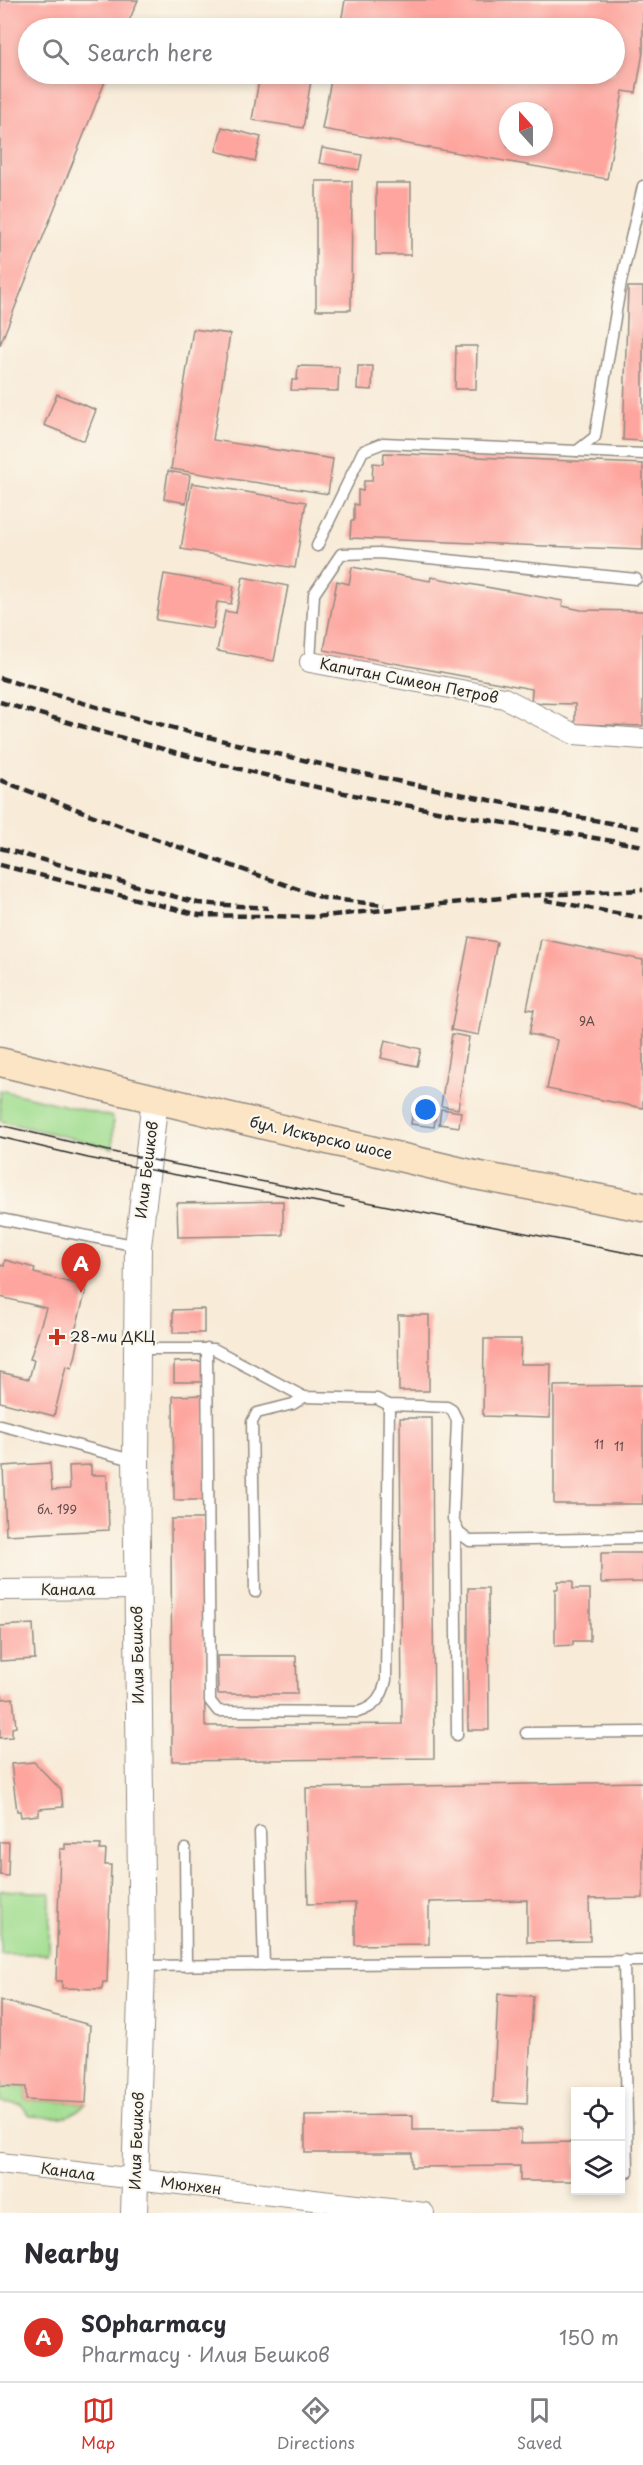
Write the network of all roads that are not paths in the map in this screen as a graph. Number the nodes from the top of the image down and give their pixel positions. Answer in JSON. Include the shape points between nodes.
{"nodes":[{"id":1,"x":643,"y":186,"type":"edge"},
{"id":2,"x":577,"y":452,"type":"junction"},
{"id":3,"x":643,"y":454,"type":"edge"},
{"id":4,"x":317,"y":546,"type":"dead end"},
{"id":5,"x":636,"y":579,"type":"dead end"},
{"id":6,"x":310,"y":662,"type":"joint"},
{"id":7,"x":643,"y":739,"type":"edge"},
{"id":8,"x":0,"y":1062,"type":"edge"},
{"id":9,"x":155,"y":1099,"type":"junction"},
{"id":10,"x":643,"y":1207,"type":"edge"},
{"id":11,"x":0,"y":1219,"type":"edge"},
{"id":12,"x":138,"y":1246,"type":"junction"},
{"id":13,"x":207,"y":1348,"type":"junction"},
{"id":14,"x":137,"y":1349,"type":"junction"},
{"id":15,"x":304,"y":1397,"type":"junction"},
{"id":16,"x":389,"y":1405,"type":"junction"},
{"id":17,"x":0,"y":1425,"type":"edge"},
{"id":18,"x":136,"y":1461,"type":"junction"},
{"id":19,"x":455,"y":1527,"type":"junction"},
{"id":20,"x":643,"y":1538,"type":"edge"},
{"id":21,"x":137,"y":1589,"type":"junction"},
{"id":22,"x":0,"y":1590,"type":"edge"},
{"id":23,"x":255,"y":1592,"type":"dead end"},
{"id":24,"x":643,"y":1732,"type":"edge"},
{"id":25,"x":526,"y":1733,"type":"dead end"},
{"id":26,"x":457,"y":1735,"type":"dead end"},
{"id":27,"x":260,"y":1832,"type":"dead end"},
{"id":28,"x":185,"y":1849,"type":"dead end"},
{"id":29,"x":624,"y":1960,"type":"junction"},
{"id":30,"x":643,"y":1960,"type":"edge"},
{"id":31,"x":264,"y":1965,"type":"junction"},
{"id":32,"x":142,"y":1966,"type":"junction"},
{"id":33,"x":186,"y":1966,"type":"junction"},
{"id":34,"x":0,"y":2163,"type":"edge"},
{"id":35,"x":627,"y":2172,"type":"dead end"},
{"id":36,"x":136,"y":2180,"type":"junction"},
{"id":37,"x":134,"y":2213,"type":"edge"},
{"id":38,"x":424,"y":2213,"type":"edge"}],
"edges":[{"from":1,"to":2,"type":"lane","via":[[621,282],[595,437]]},
{"from":2,"to":3,"type":"lane"},
{"from":2,"to":4,"type":"lane","via":[[383,443],[363,451]]},
{"from":5,"to":6,"type":"lane","via":[[379,553],[341,554],[314,594]]},
{"from":6,"to":7,"type":"street","name":"Капитан Симеон Петров","via":[[504,698],[574,734]]},
{"from":8,"to":9,"type":"main road","name":"бул. Искърско шосе"},
{"from":9,"to":10,"type":"main road","name":"бул. Искърско шосе","via":[[475,1175]]},
{"from":9,"to":12,"type":"street","name":"Илия Бешков"},
{"from":11,"to":12,"type":"lane"},
{"from":12,"to":14,"type":"street","name":"Илия Бешков"},
{"from":13,"to":14,"type":"lane"},
{"from":13,"to":15,"type":"lane"},
{"from":13,"to":16,"type":"lane","via":[[210,1701],[218,1711],[358,1712],[368,1709],[383,1693]]},
{"from":14,"to":18,"type":"street","name":"Илия Бешков"},
{"from":15,"to":16,"type":"lane","via":[[377,1399]]},
{"from":15,"to":23,"type":"lane","via":[[293,1404],[256,1413],[252,1422]]},
{"from":16,"to":19,"type":"lane","via":[[447,1407],[456,1414]]},
{"from":17,"to":18,"type":"lane"},
{"from":18,"to":21,"type":"street","name":"Илия Бешков"},
{"from":19,"to":20,"type":"lane","via":[[470,1541]]},
{"from":19,"to":26,"type":"lane"},
{"from":21,"to":22,"type":"street","name":"Канала"},
{"from":21,"to":32,"type":"street","name":"Илия Бешков"},
{"from":24,"to":25,"type":"lane"},
{"from":27,"to":31,"type":"lane"},
{"from":28,"to":33,"type":"lane"},
{"from":29,"to":30,"type":"lane"},
{"from":29,"to":31,"type":"lane"},
{"from":29,"to":35,"type":"lane"},
{"from":31,"to":33,"type":"lane"},
{"from":32,"to":33,"type":"lane"},
{"from":32,"to":36,"type":"street","name":"Илия Бешков"},
{"from":34,"to":36,"type":"street","name":"Канала"},
{"from":36,"to":37,"type":"street","name":"Илия Бешков"},
{"from":36,"to":38,"type":"street","name":"Мюнхен"}]}
